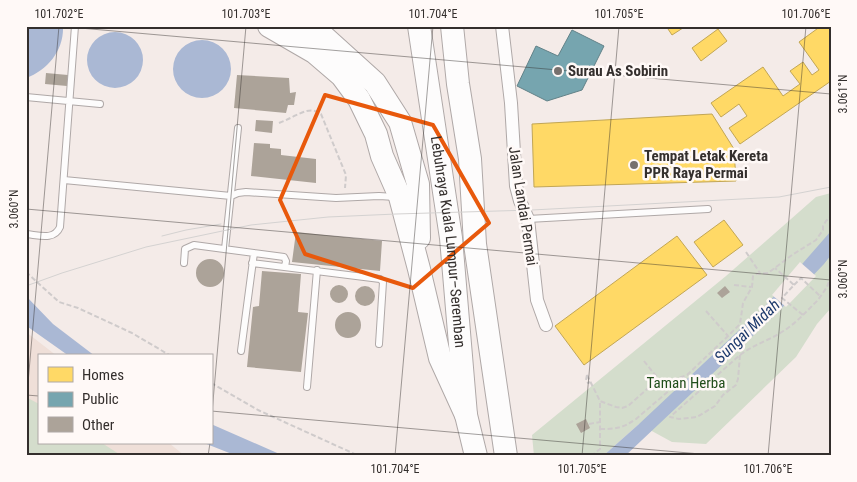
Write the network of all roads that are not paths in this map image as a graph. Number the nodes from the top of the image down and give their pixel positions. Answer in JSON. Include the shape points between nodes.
{"nodes":[{"id":1,"x":75,"y":26,"type":"edge"},
{"id":2,"x":269,"y":26,"type":"edge"},
{"id":3,"x":419,"y":26,"type":"edge"},
{"id":4,"x":452,"y":26,"type":"edge"},
{"id":5,"x":461,"y":26,"type":"edge"},
{"id":6,"x":502,"y":26,"type":"edge"},
{"id":7,"x":314,"y":31,"type":"edge"},
{"id":8,"x":458,"y":84,"type":"junction"},
{"id":9,"x":26,"y":97,"type":"edge"},
{"id":10,"x":69,"y":101,"type":"junction"},
{"id":11,"x":100,"y":104,"type":"dead end"},
{"id":12,"x":238,"y":128,"type":"dead end"},
{"id":13,"x":64,"y":180,"type":"junction"},
{"id":14,"x":231,"y":196,"type":"junction"},
{"id":15,"x":400,"y":197,"type":"junction"},
{"id":16,"x":708,"y":210,"type":"dead end"},
{"id":17,"x":528,"y":219,"type":"junction"},
{"id":18,"x":26,"y":234,"type":"edge"},
{"id":19,"x":225,"y":249,"type":"junction"},
{"id":20,"x":254,"y":253,"type":"junction"},
{"id":21,"x":184,"y":263,"type":"dead end"},
{"id":22,"x":252,"y":263,"type":"junction"},
{"id":23,"x":285,"y":267,"type":"junction"},
{"id":24,"x":419,"y":269,"type":"junction"},
{"id":25,"x":317,"y":270,"type":"junction"},
{"id":26,"x":546,"y":325,"type":"dead end"},
{"id":27,"x":378,"y":344,"type":"dead end"},
{"id":28,"x":241,"y":352,"type":"dead end"},
{"id":29,"x":307,"y":388,"type":"dead end"},
{"id":30,"x":466,"y":415,"type":"junction"},
{"id":31,"x":476,"y":456,"type":"edge"},
{"id":32,"x":506,"y":456,"type":"edge"}],
"edges":[{"from":1,"to":10,"type":"lane"},
{"from":2,"to":15,"type":"highway","via":[[314,52],[342,76],[359,99],[372,126]]},
{"from":3,"to":30,"type":"highway","name":"Lebuhraya Kuala Lumpur–Seremban","via":[[452,238]]},
{"from":4,"to":8,"type":"highway","name":"Lebuhraya Kuala Lumpur–Seremban"},
{"from":5,"to":8,"type":"highway"},
{"from":6,"to":17,"type":"street","name":"Jalan Landai Permai","via":[[516,186]]},
{"from":7,"to":24,"type":"highway","via":[[376,83],[400,122],[418,184]]},
{"from":8,"to":32,"type":"highway","name":"Lebuhraya Kuala Lumpur–Seremban","via":[[470,159],[475,244]]},
{"from":9,"to":10,"type":"lane"},
{"from":10,"to":11,"type":"lane"},
{"from":10,"to":13,"type":"lane"},
{"from":12,"to":14,"type":"lane"},
{"from":13,"to":14,"type":"lane"},
{"from":13,"to":18,"type":"lane","via":[[58,231],[48,236]]},
{"from":14,"to":15,"type":"lane","via":[[246,192],[336,198]]},
{"from":14,"to":19,"type":"lane"},
{"from":15,"to":24,"type":"highway"},
{"from":16,"to":17,"type":"lane"},
{"from":17,"to":26,"type":"street","name":"Jalan Landai Permai","via":[[537,300]]},
{"from":19,"to":20,"type":"lane"},
{"from":19,"to":21,"type":"lane","via":[[189,247],[185,249]]},
{"from":20,"to":22,"type":"lane"},
{"from":20,"to":23,"type":"lane","via":[[284,257]]},
{"from":22,"to":23,"type":"lane"},
{"from":22,"to":28,"type":"lane"},
{"from":23,"to":25,"type":"lane"},
{"from":24,"to":30,"type":"highway","via":[[440,358]]},
{"from":25,"to":27,"type":"lane","via":[[380,278],[383,282]]},
{"from":25,"to":29,"type":"lane"},
{"from":30,"to":31,"type":"highway","name":"Lebuhraya Kuala Lumpur–Seremban"}]}
